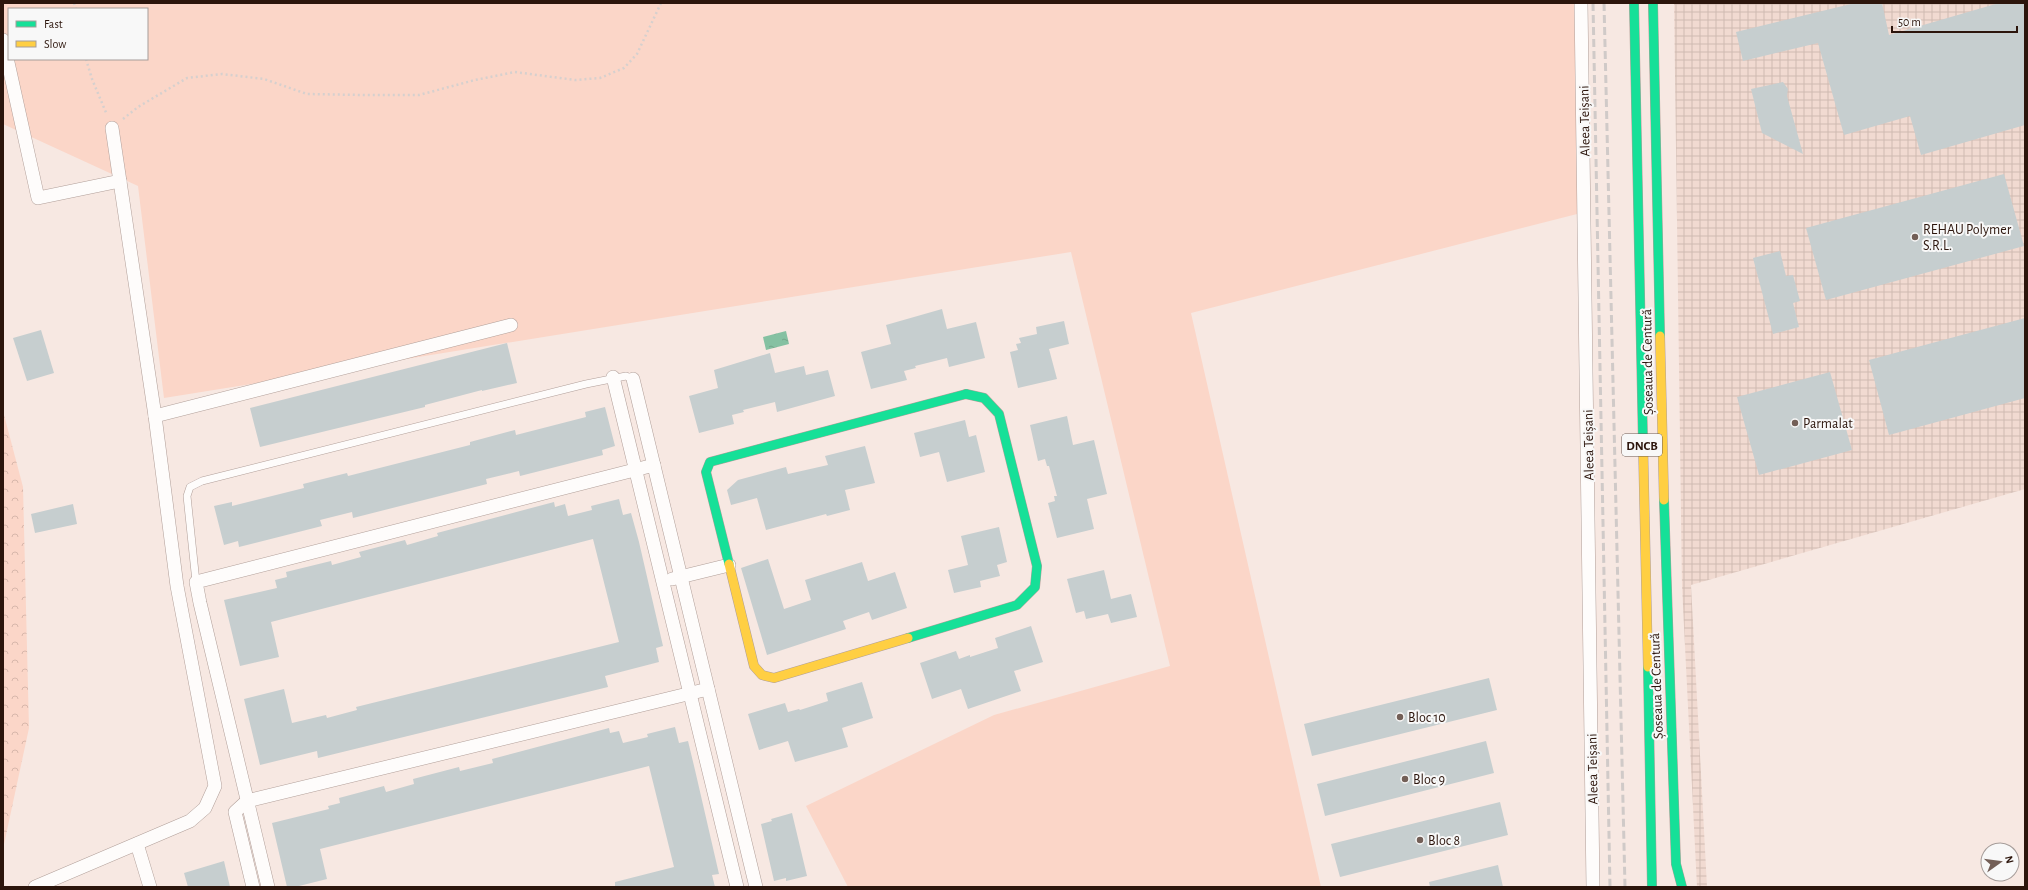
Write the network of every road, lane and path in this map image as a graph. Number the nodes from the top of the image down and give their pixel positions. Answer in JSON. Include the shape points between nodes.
{"nodes":[{"id":1,"x":661,"y":3,"type":"edge"},
{"id":2,"x":1582,"y":3,"type":"edge"},
{"id":3,"x":1634,"y":3,"type":"edge"},
{"id":4,"x":1653,"y":3,"type":"edge"},
{"id":5,"x":3,"y":40,"type":"edge"},
{"id":6,"x":86,"y":60,"type":"edge"},
{"id":7,"x":112,"y":128,"type":"junction"},
{"id":8,"x":120,"y":181,"type":"junction"},
{"id":9,"x":511,"y":325,"type":"dead end"},
{"id":10,"x":613,"y":377,"type":"junction"},
{"id":11,"x":633,"y":379,"type":"joint"},
{"id":12,"x":155,"y":416,"type":"junction"},
{"id":13,"x":654,"y":465,"type":"junction"},
{"id":14,"x":636,"y":470,"type":"junction"},
{"id":15,"x":729,"y":565,"type":"junction"},
{"id":16,"x":681,"y":577,"type":"junction"},
{"id":17,"x":662,"y":581,"type":"junction"},
{"id":18,"x":196,"y":582,"type":"junction"},
{"id":19,"x":708,"y":689,"type":"junction"},
{"id":20,"x":690,"y":694,"type":"junction"},
{"id":21,"x":247,"y":801,"type":"junction"},
{"id":22,"x":139,"y":850,"type":"junction"},
{"id":23,"x":36,"y":887,"type":"edge"},
{"id":24,"x":142,"y":887,"type":"edge"},
{"id":25,"x":150,"y":887,"type":"edge"},
{"id":26,"x":252,"y":887,"type":"edge"},
{"id":27,"x":268,"y":887,"type":"edge"},
{"id":28,"x":737,"y":887,"type":"edge"},
{"id":29,"x":756,"y":887,"type":"edge"},
{"id":30,"x":1594,"y":887,"type":"edge"},
{"id":31,"x":1652,"y":887,"type":"edge"},
{"id":32,"x":1682,"y":887,"type":"edge"}],
"edges":[{"from":1,"to":7,"type":"path","via":[[637,54],[624,68],[600,78],[575,80],[515,72],[419,95],[363,95],[307,94],[264,79],[222,74],[187,78],[138,107]]},
{"from":2,"to":30,"type":"street","name":"Aleea Teișani"},
{"from":3,"to":31,"type":"main road","name":"Șoseaua de Centură","number":"DNCB"},
{"from":4,"to":32,"type":"main road","name":"Șoseaua de Centură","number":"DNCB","via":[[1664,548],[1676,864]]},
{"from":5,"to":8,"type":"street","via":[[38,198]]},
{"from":6,"to":7,"type":"path"},
{"from":7,"to":8,"type":"street"},
{"from":8,"to":12,"type":"street"},
{"from":9,"to":12,"type":"street"},
{"from":10,"to":11,"type":"lane","via":[[626,376]]},
{"from":10,"to":14,"type":"street"},
{"from":10,"to":18,"type":"lane","via":[[202,481],[190,487],[187,496]]},
{"from":11,"to":13,"type":"street"},
{"from":12,"to":22,"type":"street","via":[[177,586],[215,786],[204,808],[190,821]]},
{"from":13,"to":14,"type":"street"},
{"from":13,"to":16,"type":"street"},
{"from":14,"to":17,"type":"street"},
{"from":14,"to":18,"type":"street"},
{"from":15,"to":15,"type":"main road","via":[[706,472],[710,462],[966,394],[984,398],[999,414],[1037,566],[1035,587],[1016,605],[774,678],[762,675],[754,666]]},
{"from":15,"to":16,"type":"street"},
{"from":16,"to":17,"type":"street"},
{"from":16,"to":19,"type":"street"},
{"from":17,"to":20,"type":"street"},
{"from":18,"to":21,"type":"street"},
{"from":19,"to":20,"type":"street"},
{"from":19,"to":29,"type":"street"},
{"from":20,"to":21,"type":"street"},
{"from":20,"to":28,"type":"street"},
{"from":21,"to":26,"type":"street","via":[[235,812]]},
{"from":21,"to":27,"type":"street"},
{"from":22,"to":23,"type":"street"},
{"from":22,"to":24,"type":"street"},
{"from":22,"to":25,"type":"street"}]}
